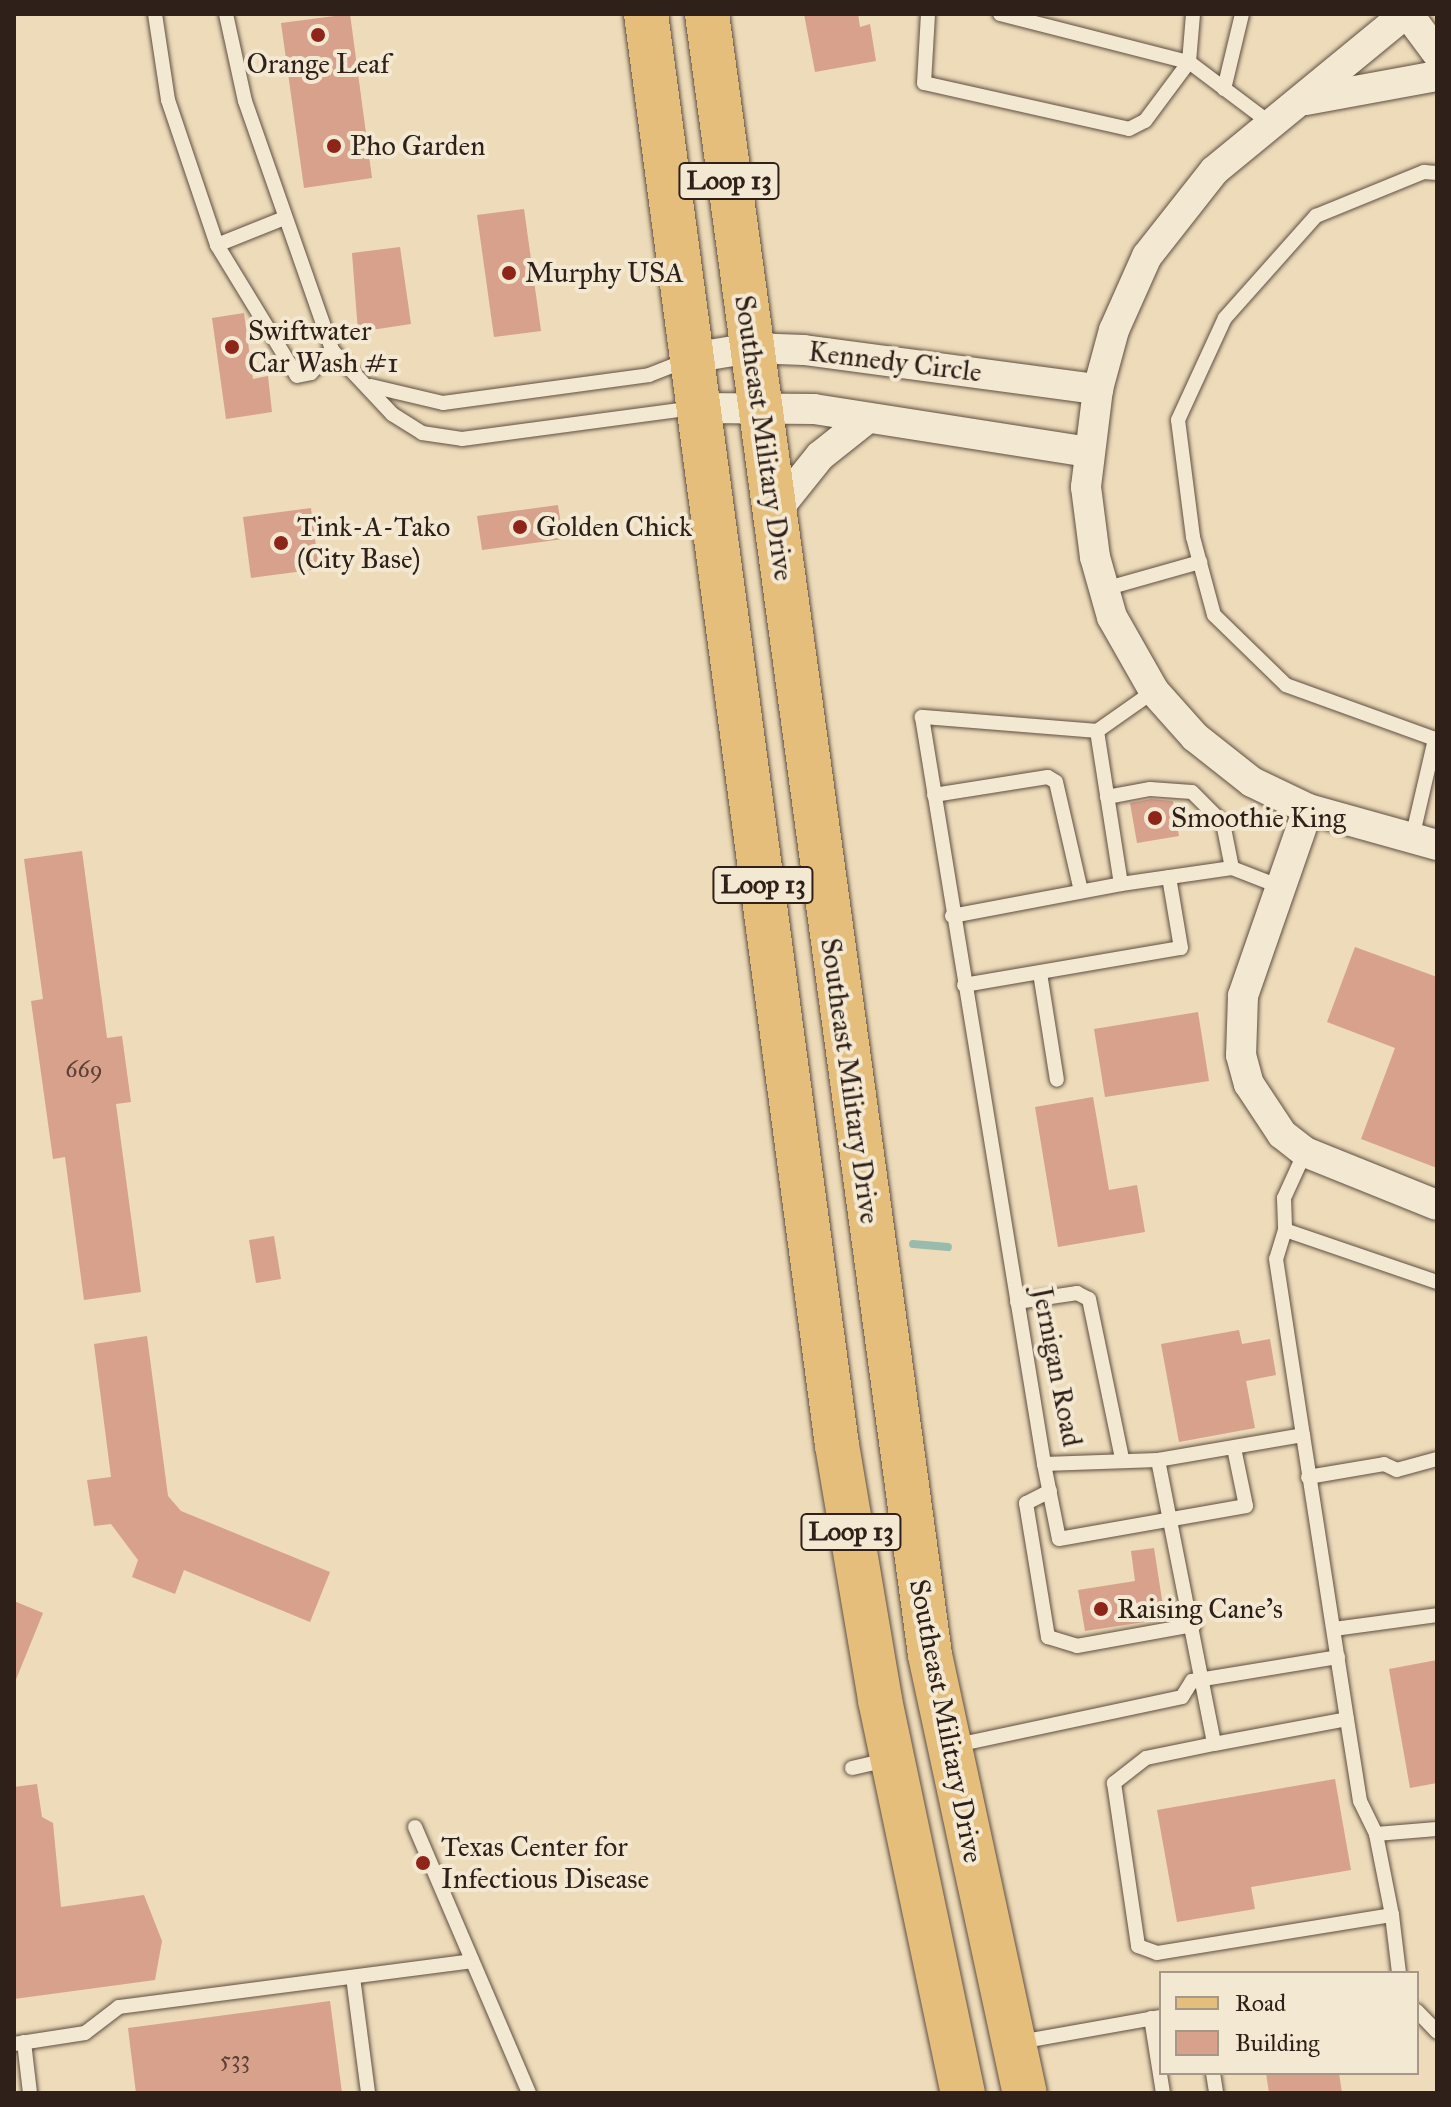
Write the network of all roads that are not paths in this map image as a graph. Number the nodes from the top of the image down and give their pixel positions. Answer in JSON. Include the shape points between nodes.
{"nodes":[{"id":1,"x":155,"y":14,"type":"edge"},
{"id":2,"x":226,"y":14,"type":"edge"},
{"id":3,"x":646,"y":14,"type":"edge"},
{"id":4,"x":707,"y":14,"type":"edge"},
{"id":5,"x":928,"y":14,"type":"edge"},
{"id":6,"x":1000,"y":14,"type":"edge"},
{"id":7,"x":1193,"y":14,"type":"edge"},
{"id":8,"x":1242,"y":14,"type":"edge"},
{"id":9,"x":1407,"y":14,"type":"edge"},
{"id":10,"x":1437,"y":53,"type":"edge"},
{"id":11,"x":1189,"y":62,"type":"junction"},
{"id":12,"x":1437,"y":76,"type":"edge"},
{"id":13,"x":1224,"y":89,"type":"junction"},
{"id":14,"x":1300,"y":102,"type":"junction"},
{"id":15,"x":1270,"y":123,"type":"junction"},
{"id":16,"x":1437,"y":173,"type":"edge"},
{"id":17,"x":284,"y":218,"type":"junction"},
{"id":18,"x":217,"y":245,"type":"junction"},
{"id":19,"x":751,"y":348,"type":"junction"},
{"id":20,"x":332,"y":350,"type":"junction"},
{"id":21,"x":691,"y":358,"type":"junction"},
{"id":22,"x":371,"y":386,"type":"junction"},
{"id":23,"x":1098,"y":389,"type":"junction"},
{"id":24,"x":700,"y":408,"type":"junction"},
{"id":25,"x":761,"y":409,"type":"junction"},
{"id":26,"x":868,"y":418,"type":"junction"},
{"id":27,"x":1088,"y":452,"type":"junction"},
{"id":28,"x":775,"y":512,"type":"junction"},
{"id":29,"x":1200,"y":562,"type":"junction"},
{"id":30,"x":1104,"y":589,"type":"junction"},
{"id":31,"x":1154,"y":691,"type":"junction"},
{"id":32,"x":1097,"y":731,"type":"junction"},
{"id":33,"x":934,"y":795,"type":"junction"},
{"id":34,"x":1107,"y":797,"type":"junction"},
{"id":35,"x":1308,"y":809,"type":"junction"},
{"id":36,"x":1424,"y":842,"type":"edge"},
{"id":37,"x":1232,"y":868,"type":"junction"},
{"id":38,"x":1169,"y":877,"type":"junction"},
{"id":39,"x":1121,"y":884,"type":"junction"},
{"id":40,"x":1281,"y":887,"type":"junction"},
{"id":41,"x":1081,"y":891,"type":"junction"},
{"id":42,"x":952,"y":916,"type":"junction"},
{"id":43,"x":1040,"y":973,"type":"junction"},
{"id":44,"x":964,"y":985,"type":"junction"},
{"id":45,"x":1057,"y":1080,"type":"dead end"},
{"id":46,"x":1305,"y":1152,"type":"junction"},
{"id":47,"x":1437,"y":1205,"type":"edge"},
{"id":48,"x":1285,"y":1230,"type":"junction"},
{"id":49,"x":1437,"y":1282,"type":"edge"},
{"id":50,"x":1017,"y":1302,"type":"junction"},
{"id":51,"x":1303,"y":1435,"type":"junction"},
{"id":52,"x":1234,"y":1448,"type":"junction"},
{"id":53,"x":1122,"y":1458,"type":"junction"},
{"id":54,"x":1437,"y":1459,"type":"edge"},
{"id":55,"x":1158,"y":1460,"type":"junction"},
{"id":56,"x":1044,"y":1464,"type":"junction"},
{"id":57,"x":1308,"y":1477,"type":"junction"},
{"id":58,"x":1050,"y":1491,"type":"junction"},
{"id":59,"x":1169,"y":1520,"type":"junction"},
{"id":60,"x":1437,"y":1615,"type":"edge"},
{"id":61,"x":1194,"y":1625,"type":"junction"},
{"id":62,"x":1334,"y":1629,"type":"junction"},
{"id":63,"x":1338,"y":1657,"type":"junction"},
{"id":64,"x":1198,"y":1680,"type":"junction"},
{"id":65,"x":1347,"y":1719,"type":"junction"},
{"id":66,"x":1214,"y":1744,"type":"junction"},
{"id":67,"x":948,"y":1747,"type":"junction"},
{"id":68,"x":872,"y":1764,"type":"junction"},
{"id":69,"x":415,"y":1827,"type":"dead end"},
{"id":70,"x":1437,"y":1829,"type":"edge"},
{"id":71,"x":1376,"y":1834,"type":"junction"},
{"id":72,"x":1392,"y":1915,"type":"junction"},
{"id":73,"x":472,"y":1961,"type":"junction"},
{"id":74,"x":1399,"y":1971,"type":"edge"},
{"id":75,"x":353,"y":1977,"type":"junction"},
{"id":76,"x":1419,"y":2013,"type":"edge"},
{"id":77,"x":1156,"y":2018,"type":"edge"},
{"id":78,"x":1437,"y":2032,"type":"edge"},
{"id":79,"x":19,"y":2043,"type":"edge"},
{"id":80,"x":1013,"y":2043,"type":"junction"},
{"id":81,"x":1159,"y":2050,"type":"edge"},
{"id":82,"x":30,"y":2093,"type":"edge"},
{"id":83,"x":368,"y":2093,"type":"edge"},
{"id":84,"x":529,"y":2093,"type":"edge"},
{"id":85,"x":963,"y":2093,"type":"edge"},
{"id":86,"x":1025,"y":2093,"type":"edge"}],
"edges":[{"from":1,"to":18,"type":"lane","via":[[168,100]]},
{"from":2,"to":17,"type":"lane","via":[[238,76]]},
{"from":3,"to":21,"type":"main road","number":"Loop 13"},
{"from":4,"to":19,"type":"main road","name":"Southeast Military Drive","number":"Loop 13"},
{"from":5,"to":11,"type":"lane","via":[[924,83],[1129,129],[1145,121]]},
{"from":6,"to":11,"type":"lane"},
{"from":7,"to":11,"type":"lane"},
{"from":8,"to":13,"type":"lane"},
{"from":9,"to":10,"type":"street"},
{"from":9,"to":14,"type":"street"},
{"from":11,"to":13,"type":"lane"},
{"from":12,"to":14,"type":"street"},
{"from":13,"to":15,"type":"lane"},
{"from":14,"to":15,"type":"street"},
{"from":15,"to":23,"type":"street","via":[[1206,180],[1147,256],[1114,330]]},
{"from":16,"to":29,"type":"lane","via":[[1424,172],[1316,216],[1225,318],[1178,420]]},
{"from":17,"to":18,"type":"lane"},
{"from":17,"to":20,"type":"lane"},
{"from":18,"to":20,"type":"lane","via":[[297,376],[311,373]]},
{"from":19,"to":21,"type":"street","name":"Kennedy Circle"},
{"from":19,"to":23,"type":"street","name":"Kennedy Circle"},
{"from":19,"to":25,"type":"main road","name":"Southeast Military Drive","number":"Loop 13"},
{"from":20,"to":22,"type":"lane"},
{"from":21,"to":22,"type":"lane","via":[[649,375],[443,403]]},
{"from":21,"to":24,"type":"main road","number":"Loop 13"},
{"from":22,"to":24,"type":"lane","via":[[392,414],[422,433],[462,439]]},
{"from":23,"to":27,"type":"street"},
{"from":24,"to":25,"type":"street","name":"Kennedy Circle"},
{"from":24,"to":68,"type":"main road","number":"Loop 13","via":[[837,1445]]},
{"from":25,"to":26,"type":"street","name":"Kennedy Circle"},
{"from":25,"to":28,"type":"main road","name":"Southeast Military Drive","number":"Loop 13"},
{"from":26,"to":27,"type":"street","name":"Kennedy Circle"},
{"from":26,"to":28,"type":"street","via":[[820,456]]},
{"from":27,"to":30,"type":"street","via":[[1090,529]]},
{"from":28,"to":67,"type":"main road","name":"Southeast Military Drive","number":"Loop 13","via":[[892,1399]]},
{"from":29,"to":30,"type":"lane"},
{"from":29,"to":36,"type":"lane","via":[[1214,615],[1286,685],[1435,739]]},
{"from":30,"to":31,"type":"street","via":[[1124,642]]},
{"from":31,"to":32,"type":"lane"},
{"from":31,"to":35,"type":"street","via":[[1195,737],[1252,782]]},
{"from":32,"to":33,"type":"lane","name":"Jernigan Road","via":[[922,717]]},
{"from":32,"to":34,"type":"lane"},
{"from":33,"to":41,"type":"lane","via":[[1048,777],[1056,782]]},
{"from":33,"to":42,"type":"lane","name":"Jernigan Road"},
{"from":34,"to":37,"type":"lane","via":[[1150,789],[1192,792],[1223,823]]},
{"from":34,"to":39,"type":"lane"},
{"from":35,"to":36,"type":"street"},
{"from":35,"to":40,"type":"street"},
{"from":37,"to":38,"type":"lane"},
{"from":37,"to":40,"type":"lane"},
{"from":38,"to":39,"type":"lane"},
{"from":38,"to":43,"type":"lane","via":[[1181,948]]},
{"from":39,"to":41,"type":"lane"},
{"from":40,"to":46,"type":"street","via":[[1243,996],[1241,1055],[1263,1110]]},
{"from":41,"to":42,"type":"lane"},
{"from":42,"to":44,"type":"lane","name":"Jernigan Road"},
{"from":43,"to":44,"type":"lane"},
{"from":43,"to":45,"type":"lane"},
{"from":44,"to":50,"type":"lane","name":"Jernigan Road"},
{"from":46,"to":47,"type":"street"},
{"from":46,"to":48,"type":"lane","via":[[1284,1198]]},
{"from":48,"to":49,"type":"lane"},
{"from":48,"to":51,"type":"lane","via":[[1276,1259]]},
{"from":50,"to":53,"type":"lane","via":[[1077,1293],[1089,1299]]},
{"from":50,"to":56,"type":"lane","name":"Jernigan Road"},
{"from":51,"to":52,"type":"lane","name":"Jernigan Road"},
{"from":51,"to":57,"type":"lane"},
{"from":52,"to":55,"type":"lane","name":"Jernigan Road"},
{"from":52,"to":59,"type":"lane","via":[[1246,1506]]},
{"from":53,"to":55,"type":"lane","name":"Jernigan Road"},
{"from":53,"to":56,"type":"lane","name":"Jernigan Road"},
{"from":54,"to":57,"type":"lane","via":[[1397,1470],[1384,1464]]},
{"from":55,"to":59,"type":"lane"},
{"from":56,"to":58,"type":"lane"},
{"from":57,"to":62,"type":"lane"},
{"from":58,"to":59,"type":"lane","via":[[1059,1539]]},
{"from":58,"to":61,"type":"lane","via":[[1026,1503],[1048,1637],[1077,1646]]},
{"from":59,"to":61,"type":"lane"},
{"from":60,"to":62,"type":"lane"},
{"from":61,"to":64,"type":"lane"},
{"from":62,"to":63,"type":"lane"},
{"from":63,"to":64,"type":"lane"},
{"from":63,"to":65,"type":"lane"},
{"from":64,"to":66,"type":"lane"},
{"from":64,"to":67,"type":"lane","via":[[1182,1697]]},
{"from":65,"to":66,"type":"lane"},
{"from":65,"to":71,"type":"lane","via":[[1360,1801]]},
{"from":66,"to":72,"type":"lane","via":[[1146,1758],[1114,1783],[1138,1946],[1157,1953]]},
{"from":67,"to":68,"type":"main road"},
{"from":67,"to":80,"type":"main road","name":"Southeast Military Drive","number":"Loop 13"},
{"from":68,"to":85,"type":"main road","number":"Loop 13"},
{"from":69,"to":73,"type":"lane"},
{"from":70,"to":71,"type":"lane"},
{"from":71,"to":72,"type":"lane"},
{"from":72,"to":74,"type":"lane"},
{"from":73,"to":75,"type":"lane"},
{"from":73,"to":84,"type":"lane"},
{"from":75,"to":79,"type":"lane","via":[[119,2007],[85,2033]]},
{"from":75,"to":83,"type":"lane"},
{"from":76,"to":78,"type":"lane"},
{"from":77,"to":80,"type":"lane"},
{"from":77,"to":81,"type":"lane"},
{"from":79,"to":82,"type":"lane"},
{"from":80,"to":86,"type":"main road","name":"Southeast Military Drive","number":"Loop 13"}]}
